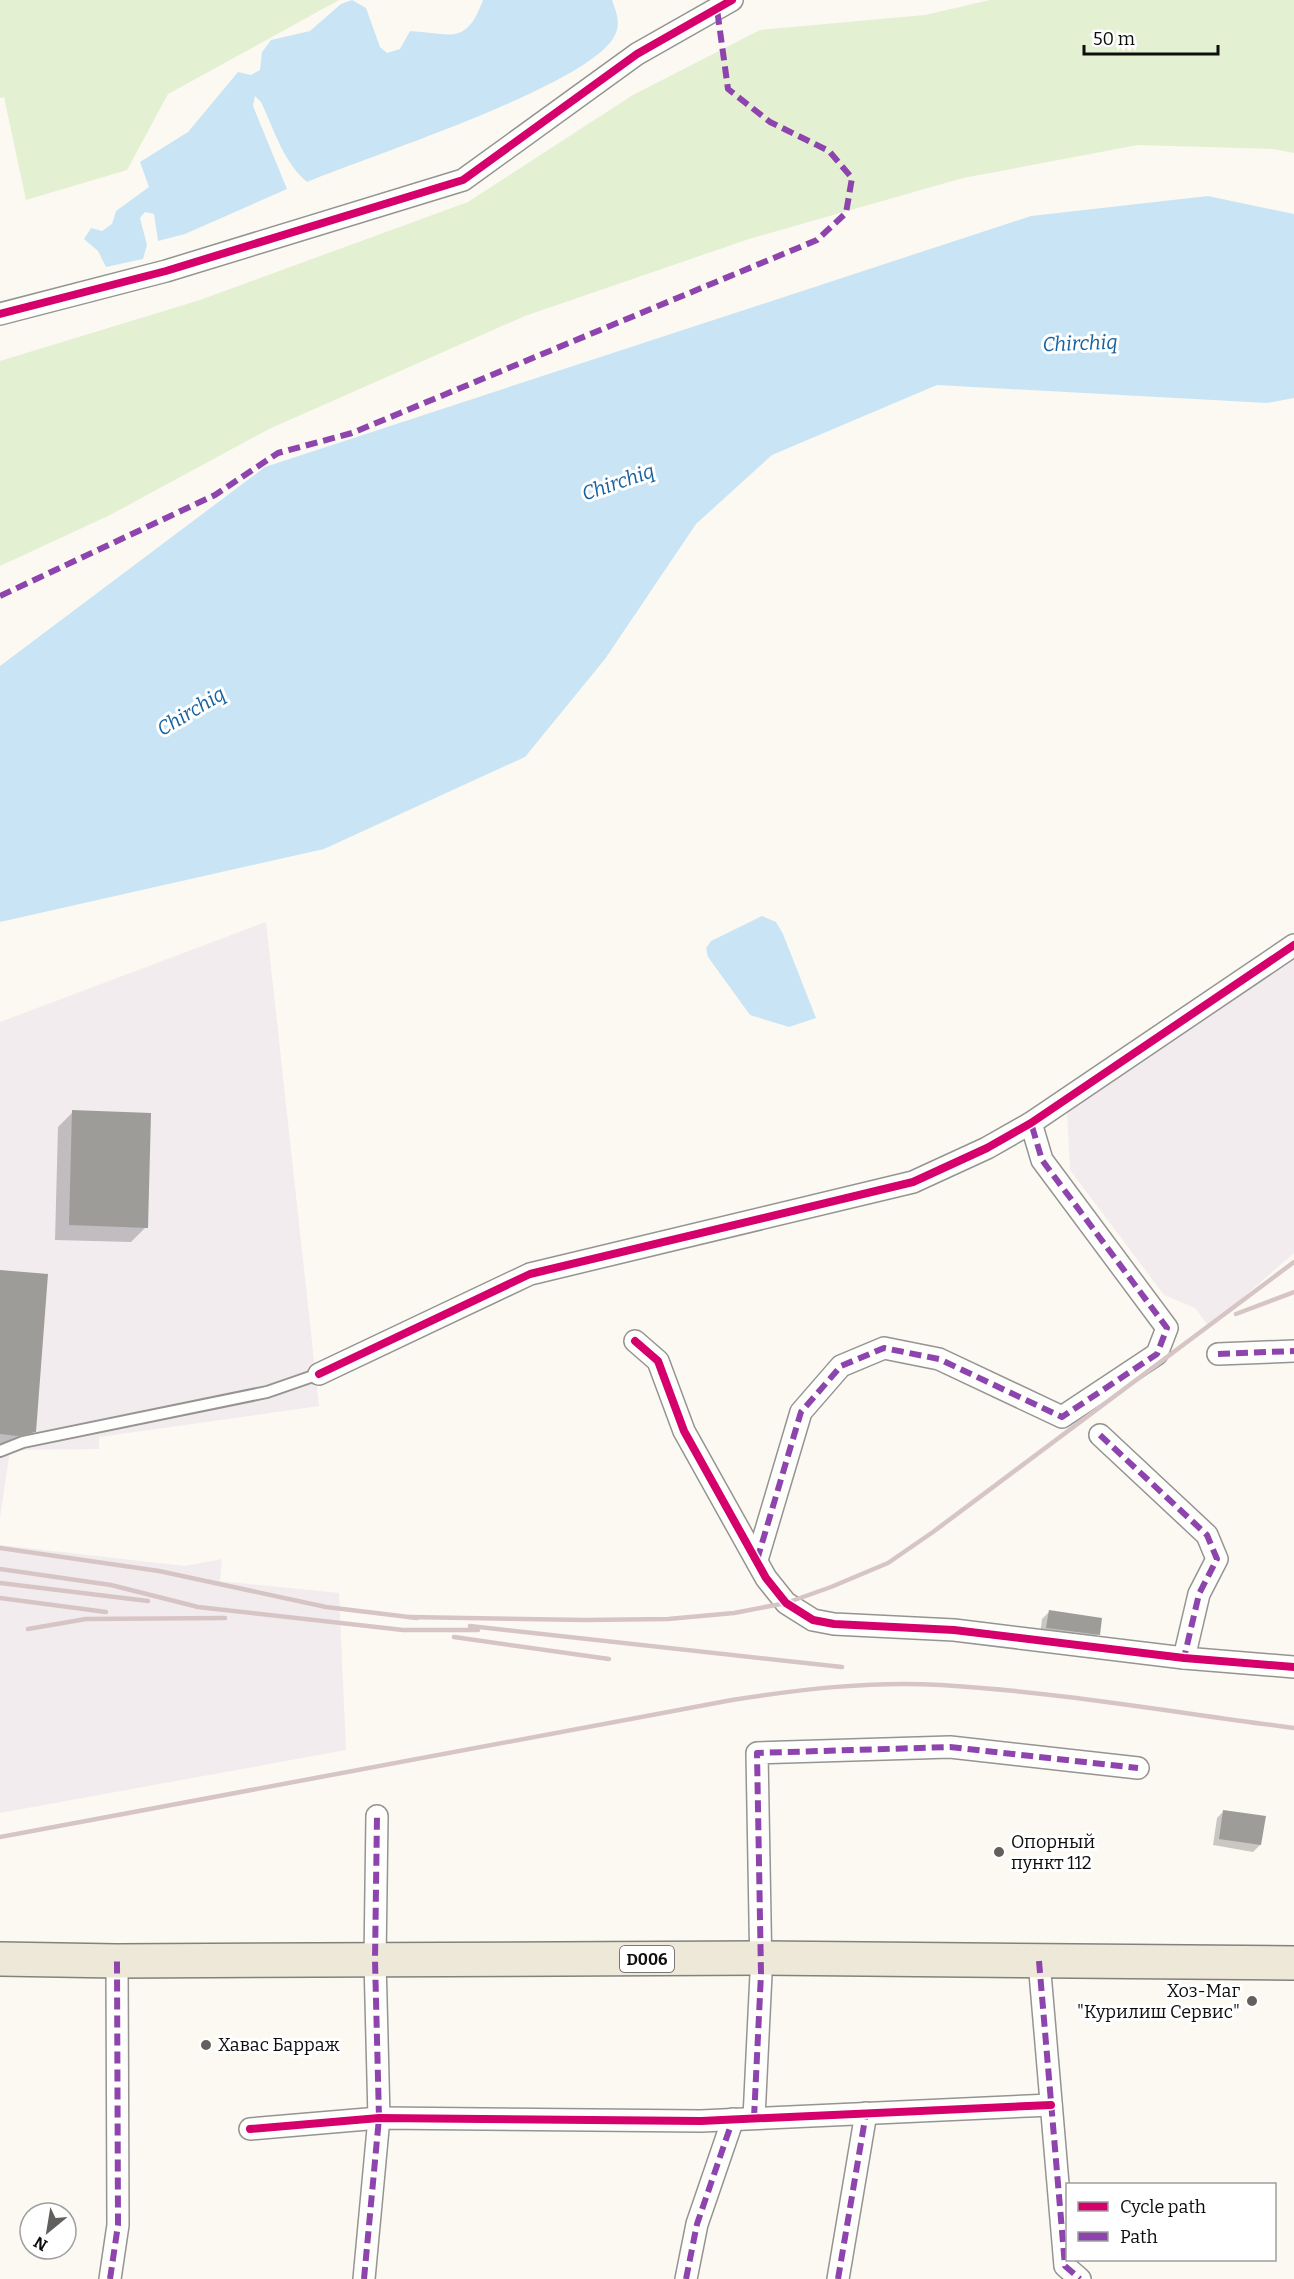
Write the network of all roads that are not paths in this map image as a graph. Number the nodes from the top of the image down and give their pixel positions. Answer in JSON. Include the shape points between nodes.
{"nodes":[{"id":1,"x":732,"y":0,"type":"edge"},
{"id":2,"x":0,"y":314,"type":"edge"},
{"id":3,"x":1294,"y":945,"type":"edge"},
{"id":4,"x":1031,"y":1123,"type":"junction"},
{"id":5,"x":635,"y":1341,"type":"dead end"},
{"id":6,"x":1294,"y":1351,"type":"edge"},
{"id":7,"x":1218,"y":1354,"type":"dead end"},
{"id":8,"x":319,"y":1374,"type":"joint"},
{"id":9,"x":1100,"y":1435,"type":"dead end"},
{"id":10,"x":0,"y":1451,"type":"edge"},
{"id":11,"x":757,"y":1560,"type":"junction"},
{"id":12,"x":1184,"y":1658,"type":"junction"},
{"id":13,"x":1294,"y":1667,"type":"edge"},
{"id":14,"x":1138,"y":1768,"type":"dead end"},
{"id":15,"x":377,"y":1816,"type":"dead end"},
{"id":16,"x":0,"y":1959,"type":"edge"},
{"id":17,"x":1294,"y":1963,"type":"edge"},
{"id":18,"x":761,"y":1966,"type":"junction"},
{"id":19,"x":117,"y":1967,"type":"junction"},
{"id":20,"x":375,"y":1968,"type":"junction"},
{"id":21,"x":1040,"y":1969,"type":"junction"},
{"id":22,"x":0,"y":1972,"type":"edge"},
{"id":23,"x":1294,"y":1979,"type":"edge"},
{"id":24,"x":1051,"y":2105,"type":"junction"},
{"id":25,"x":866,"y":2113,"type":"junction"},
{"id":26,"x":379,"y":2118,"type":"junction"},
{"id":27,"x":743,"y":2118,"type":"junction"},
{"id":28,"x":250,"y":2128,"type":"dead end"},
{"id":29,"x":110,"y":2279,"type":"edge"},
{"id":30,"x":364,"y":2279,"type":"edge"},
{"id":31,"x":686,"y":2279,"type":"edge"},
{"id":32,"x":838,"y":2279,"type":"edge"},
{"id":33,"x":1080,"y":2279,"type":"edge"}],
"edges":[{"from":1,"to":2,"type":"street","via":[[637,54],[463,180],[166,271]]},
{"from":3,"to":4,"type":"street"},
{"from":4,"to":8,"type":"street","via":[[913,1182],[530,1274]]},
{"from":4,"to":11,"type":"street","via":[[1042,1160],[1167,1328],[1157,1354],[1062,1417],[939,1359],[884,1347],[841,1366],[801,1412]]},
{"from":5,"to":11,"type":"street","via":[[658,1361],[684,1431]]},
{"from":6,"to":7,"type":"street"},
{"from":8,"to":10,"type":"lane","via":[[267,1392],[22,1442]]},
{"from":9,"to":12,"type":"street","via":[[1207,1535],[1217,1559],[1199,1594]]},
{"from":11,"to":12,"type":"street","via":[[786,1603],[813,1620],[954,1630]]},
{"from":12,"to":13,"type":"street"},
{"from":14,"to":18,"type":"street","via":[[950,1747],[757,1753]]},
{"from":15,"to":20,"type":"street"},
{"from":16,"to":19,"type":"main road","number":"D006"},
{"from":17,"to":21,"type":"main road","number":"D006"},
{"from":18,"to":20,"type":"main road","number":"D006"},
{"from":18,"to":21,"type":"main road","number":"D006"},
{"from":18,"to":27,"type":"street"},
{"from":19,"to":20,"type":"main road","number":"D006"},
{"from":19,"to":22,"type":"main road","number":"D006"},
{"from":19,"to":29,"type":"street","via":[[118,2225]]},
{"from":20,"to":26,"type":"street"},
{"from":21,"to":23,"type":"main road","number":"D006"},
{"from":21,"to":24,"type":"street"},
{"from":24,"to":25,"type":"street"},
{"from":24,"to":33,"type":"street","via":[[1065,2266]]},
{"from":25,"to":27,"type":"street"},
{"from":25,"to":32,"type":"street"},
{"from":26,"to":27,"type":"street"},
{"from":26,"to":28,"type":"street"},
{"from":26,"to":30,"type":"street"},
{"from":27,"to":31,"type":"street","via":[[697,2224]]}]}
